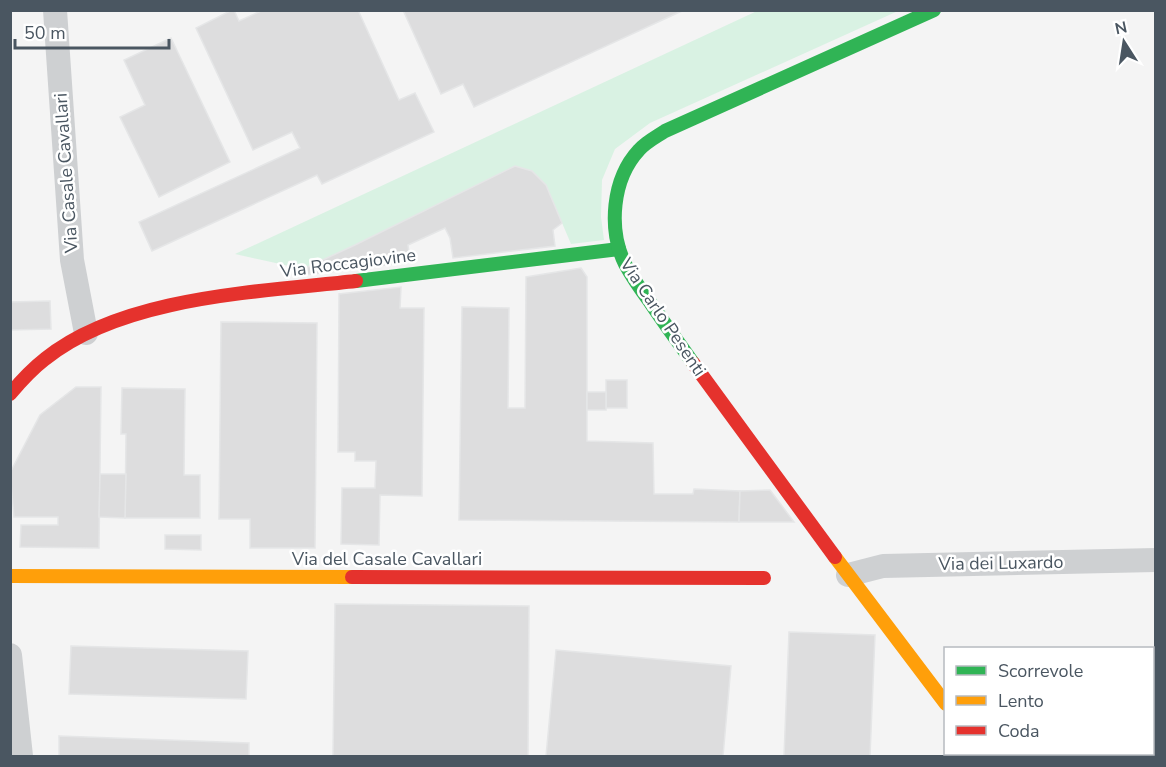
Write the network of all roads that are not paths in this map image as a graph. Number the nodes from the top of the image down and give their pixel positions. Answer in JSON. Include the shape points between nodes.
{"nodes":[{"id":1,"x":55,"y":10,"type":"edge"},
{"id":2,"x":934,"y":10,"type":"edge"},
{"id":3,"x":619,"y":249,"type":"junction"},
{"id":4,"x":86,"y":333,"type":"junction"},
{"id":5,"x":10,"y":394,"type":"edge"},
{"id":6,"x":1155,"y":560,"type":"edge"},
{"id":7,"x":849,"y":575,"type":"junction"},
{"id":8,"x":10,"y":576,"type":"edge"},
{"id":9,"x":764,"y":578,"type":"dead end"},
{"id":10,"x":10,"y":655,"type":"edge"},
{"id":11,"x":944,"y":703,"type":"edge"},
{"id":12,"x":21,"y":756,"type":"edge"}],
"edges":[{"from":1,"to":4,"type":"street","name":"Via Casale Cavallari","via":[[72,260]]},
{"from":2,"to":3,"type":"street","name":"Via Carlo Pesenti","via":[[648,141],[628,166],[616,196]]},
{"from":3,"to":4,"type":"street","name":"Via Roccagiovine","via":[[189,301],[136,313]]},
{"from":3,"to":7,"type":"street","name":"Via Carlo Pesenti","via":[[625,266],[686,355]]},
{"from":4,"to":5,"type":"street","via":[[47,357]]},
{"from":6,"to":7,"type":"street","name":"Via dei Luxardo","via":[[883,566]]},
{"from":7,"to":11,"type":"street","name":"Via Carlo Pesenti"},
{"from":8,"to":9,"type":"street","name":"Via del Casale Cavallari"},
{"from":10,"to":12,"type":"street"}]}
